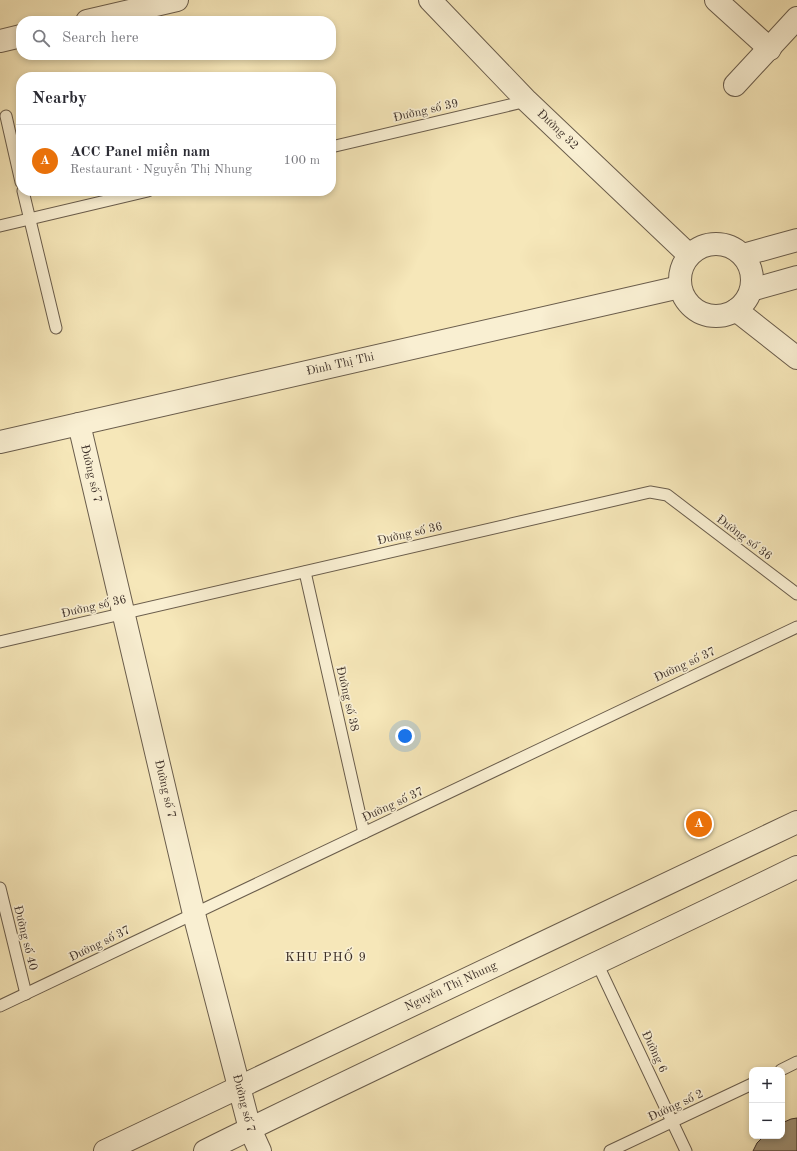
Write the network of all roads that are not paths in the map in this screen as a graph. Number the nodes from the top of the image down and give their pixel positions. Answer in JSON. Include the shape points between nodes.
{"nodes":[{"id":1,"x":178,"y":0,"type":"edge"},
{"id":2,"x":430,"y":0,"type":"edge"},
{"id":3,"x":716,"y":0,"type":"edge"},
{"id":4,"x":109,"y":16,"type":"edge"},
{"id":5,"x":797,"y":18,"type":"edge"},
{"id":6,"x":16,"y":37,"type":"edge"},
{"id":7,"x":0,"y":41,"type":"edge"},
{"id":8,"x":770,"y":49,"type":"junction"},
{"id":9,"x":736,"y":85,"type":"dead end"},
{"id":10,"x":527,"y":101,"type":"junction"},
{"id":11,"x":6,"y":116,"type":"dead end"},
{"id":12,"x":336,"y":146,"type":"edge"},
{"id":13,"x":16,"y":160,"type":"edge"},
{"id":14,"x":24,"y":196,"type":"edge"},
{"id":15,"x":127,"y":196,"type":"edge"},
{"id":16,"x":29,"y":219,"type":"junction"},
{"id":17,"x":0,"y":226,"type":"edge"},
{"id":18,"x":797,"y":240,"type":"edge"},
{"id":19,"x":689,"y":255,"type":"junction"},
{"id":20,"x":743,"y":255,"type":"junction"},
{"id":21,"x":797,"y":277,"type":"edge"},
{"id":22,"x":680,"y":287,"type":"junction"},
{"id":23,"x":751,"y":290,"type":"junction"},
{"id":24,"x":736,"y":310,"type":"junction"},
{"id":25,"x":56,"y":328,"type":"dead end"},
{"id":26,"x":797,"y":358,"type":"edge"},
{"id":27,"x":79,"y":424,"type":"junction"},
{"id":28,"x":0,"y":442,"type":"edge"},
{"id":29,"x":305,"y":572,"type":"junction"},
{"id":30,"x":797,"y":594,"type":"edge"},
{"id":31,"x":124,"y":614,"type":"junction"},
{"id":32,"x":797,"y":627,"type":"edge"},
{"id":33,"x":0,"y":642,"type":"edge"},
{"id":34,"x":797,"y":822,"type":"edge"},
{"id":35,"x":364,"y":833,"type":"junction"},
{"id":36,"x":797,"y":867,"type":"edge"},
{"id":37,"x":0,"y":888,"type":"edge"},
{"id":38,"x":194,"y":914,"type":"junction"},
{"id":39,"x":597,"y":963,"type":"junction"},
{"id":40,"x":26,"y":994,"type":"junction"},
{"id":41,"x":0,"y":1006,"type":"edge"},
{"id":42,"x":797,"y":1062,"type":"edge"},
{"id":43,"x":785,"y":1068,"type":"edge"},
{"id":44,"x":749,"y":1085,"type":"edge"},
{"id":45,"x":239,"y":1088,"type":"junction"},
{"id":46,"x":672,"y":1121,"type":"junction"},
{"id":47,"x":250,"y":1129,"type":"junction"},
{"id":48,"x":105,"y":1151,"type":"edge"},
{"id":49,"x":206,"y":1151,"type":"edge"},
{"id":50,"x":260,"y":1151,"type":"edge"},
{"id":51,"x":610,"y":1151,"type":"edge"},
{"id":52,"x":686,"y":1151,"type":"edge"}],
"edges":[{"from":1,"to":4,"type":"street"},
{"from":2,"to":10,"type":"street","name":"Đường 32"},
{"from":3,"to":8,"type":"street"},
{"from":5,"to":8,"type":"street"},
{"from":6,"to":7,"type":"street"},
{"from":8,"to":9,"type":"street"},
{"from":10,"to":12,"type":"lane","name":"Đường số 39"},
{"from":10,"to":19,"type":"street","name":"Đường 32"},
{"from":11,"to":13,"type":"lane"},
{"from":14,"to":16,"type":"lane"},
{"from":15,"to":16,"type":"lane"},
{"from":16,"to":17,"type":"lane"},
{"from":16,"to":25,"type":"lane"},
{"from":18,"to":20,"type":"street"},
{"from":19,"to":20,"type":"street","via":[[709,244],[722,244],[734,248]]},
{"from":19,"to":22,"type":"street","via":[[680,275]]},
{"from":20,"to":23,"type":"street","via":[[750,266],[753,278]]},
{"from":21,"to":23,"type":"street"},
{"from":22,"to":24,"type":"street","via":[[684,298],[700,313],[712,316],[725,315]]},
{"from":22,"to":27,"type":"street","name":"Đinh Thị Thi"},
{"from":23,"to":24,"type":"street","via":[[745,302]]},
{"from":24,"to":26,"type":"street"},
{"from":27,"to":28,"type":"street","name":"Đinh Thị Thi"},
{"from":27,"to":31,"type":"street","name":"Đường số 7"},
{"from":29,"to":30,"type":"lane","name":"Đường số 36","via":[[650,492],[667,495]]},
{"from":29,"to":31,"type":"lane","name":"Đường số 36"},
{"from":29,"to":35,"type":"lane","name":"Đường số 38"},
{"from":31,"to":33,"type":"lane","name":"Đường số 36"},
{"from":31,"to":38,"type":"street","name":"Đường số 7"},
{"from":32,"to":35,"type":"lane","name":"Đường số 37"},
{"from":34,"to":45,"type":"street","name":"Nguyễn Thị Nhung"},
{"from":35,"to":38,"type":"lane","name":"Đường số 37"},
{"from":36,"to":39,"type":"street"},
{"from":37,"to":40,"type":"lane","name":"Đường số 40"},
{"from":38,"to":40,"type":"lane","name":"Đường số 37"},
{"from":38,"to":45,"type":"street","name":"Đường số 7"},
{"from":39,"to":46,"type":"lane","name":"Đường 6"},
{"from":39,"to":47,"type":"street"},
{"from":40,"to":41,"type":"lane","name":"Đường số 37"},
{"from":42,"to":43,"type":"lane"},
{"from":44,"to":46,"type":"lane","name":"Đường số 2"},
{"from":45,"to":47,"type":"street","name":"Đường số 7"},
{"from":45,"to":48,"type":"street","name":"Nguyễn Thị Nhung"},
{"from":46,"to":51,"type":"lane","name":"Đường số 2"},
{"from":46,"to":52,"type":"lane","name":"Đường 6"},
{"from":47,"to":49,"type":"street"},
{"from":47,"to":50,"type":"street","name":"Đường số 7"}]}
